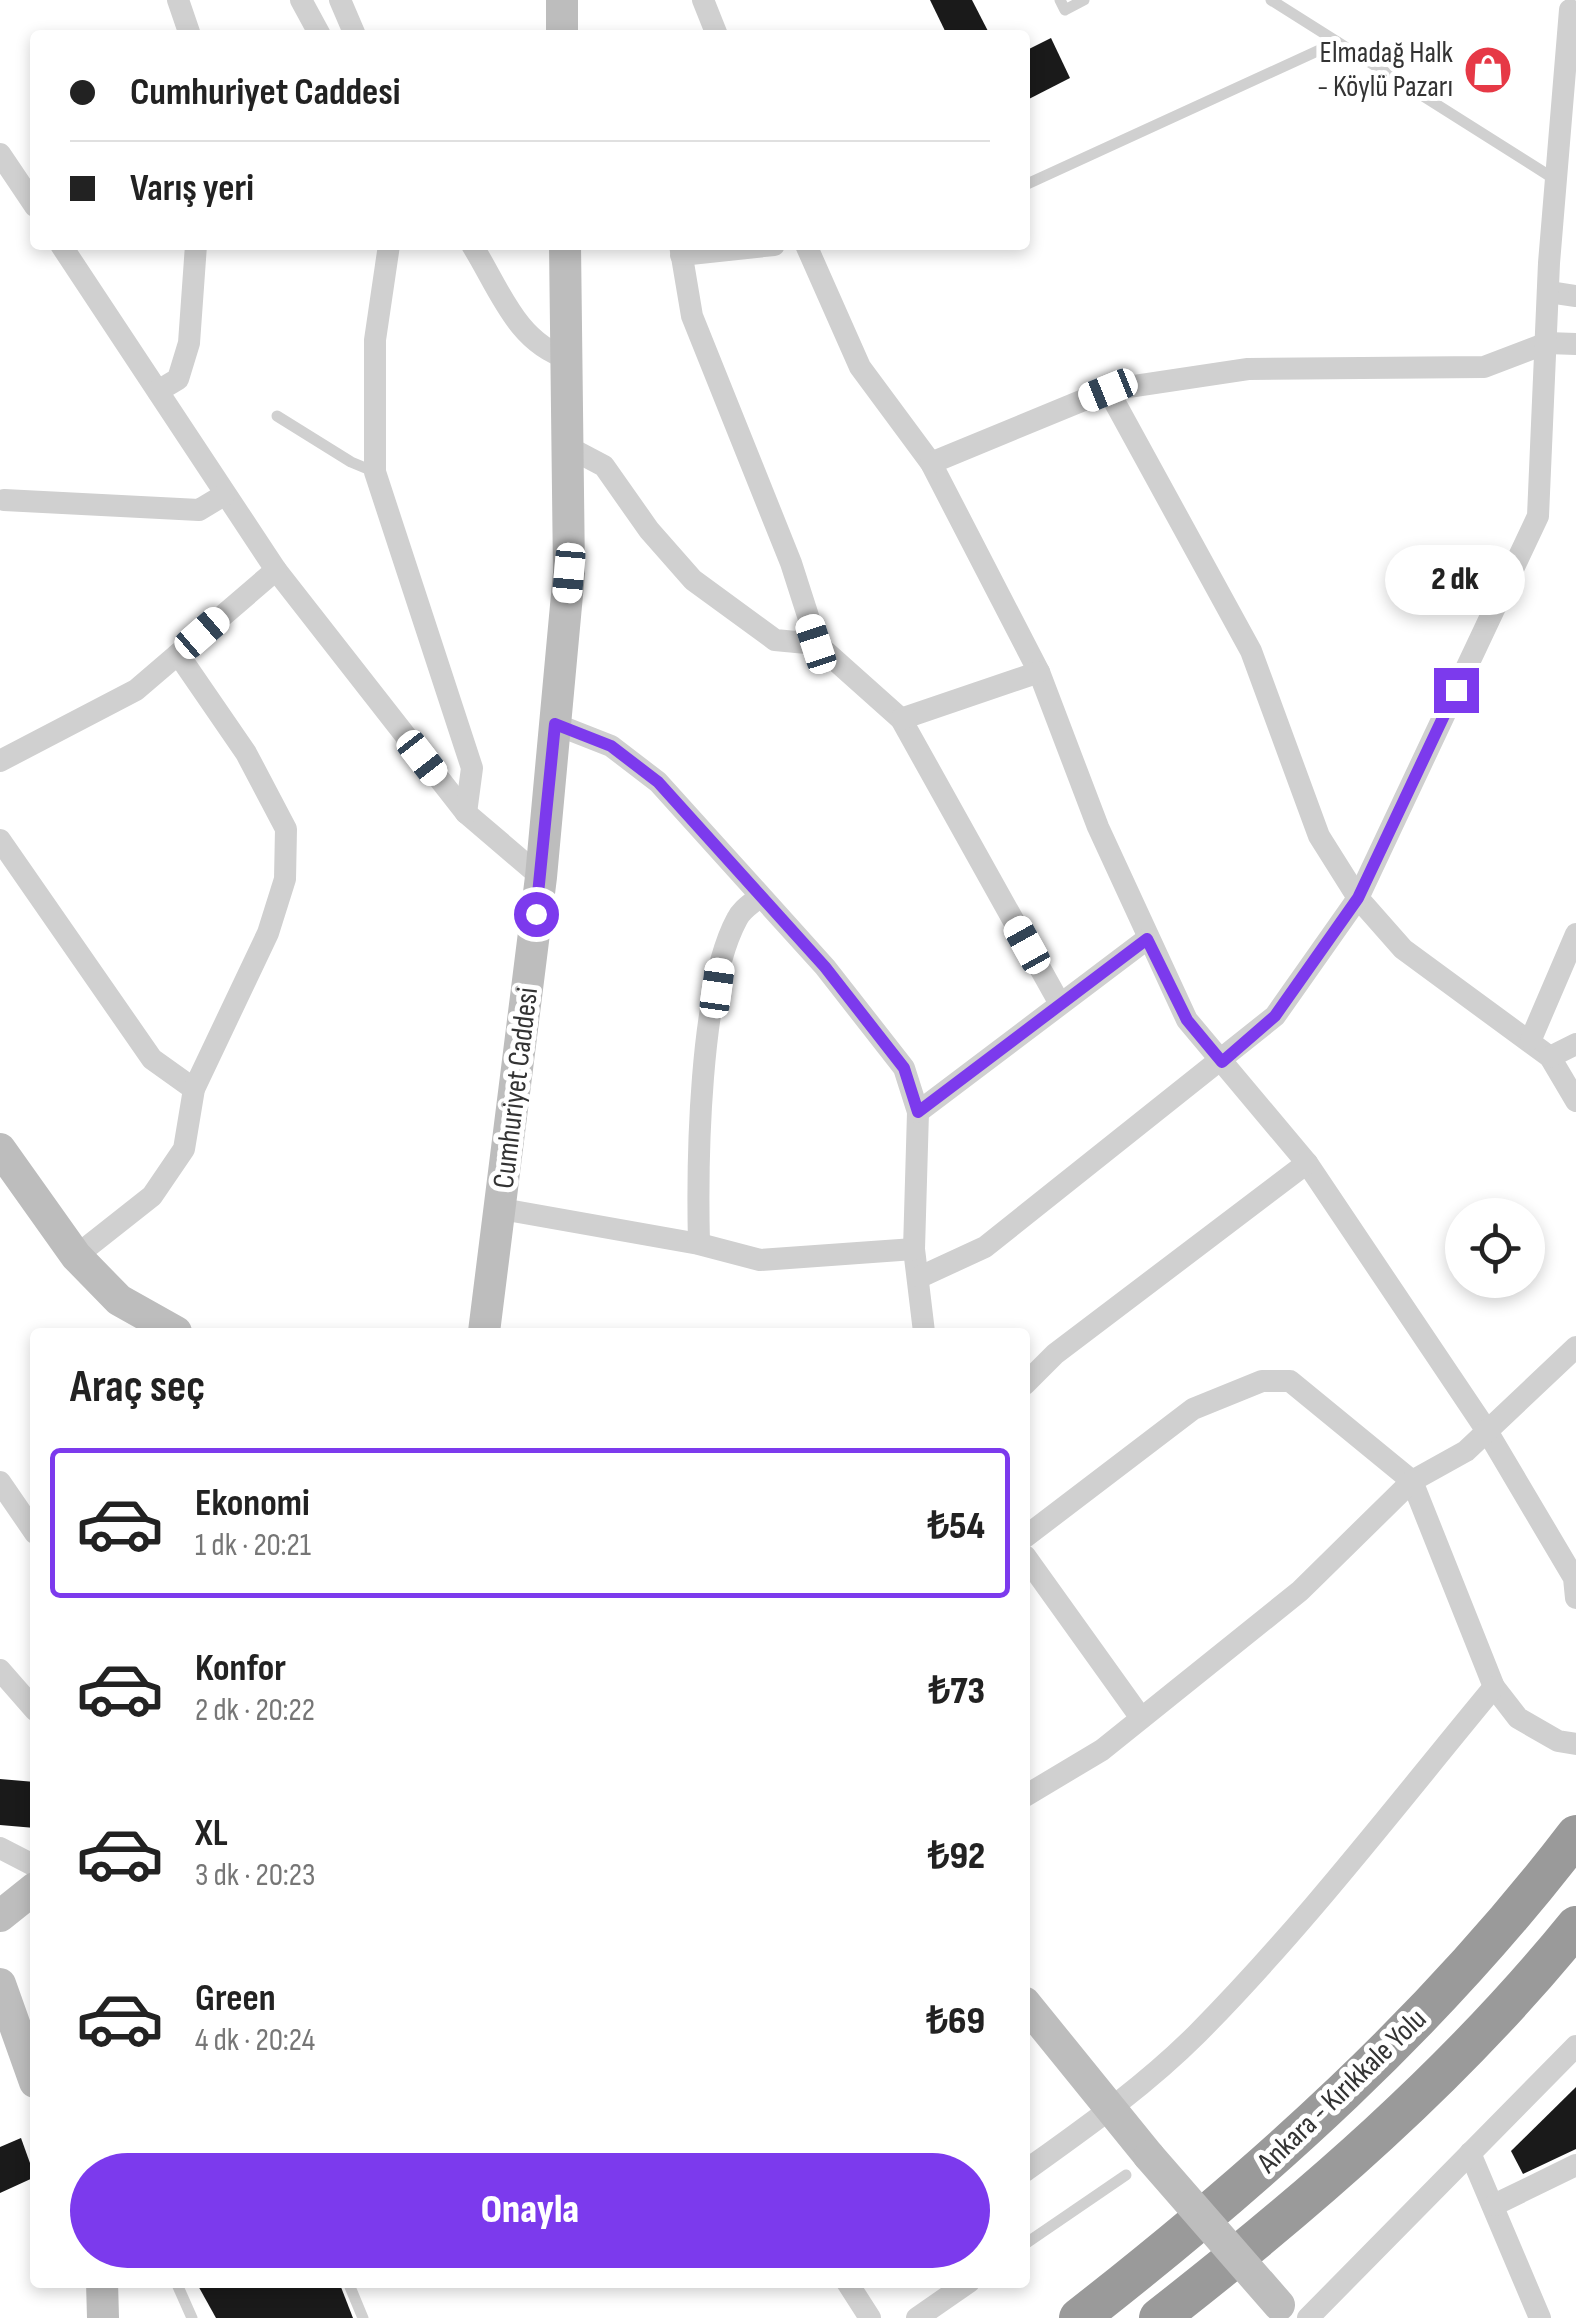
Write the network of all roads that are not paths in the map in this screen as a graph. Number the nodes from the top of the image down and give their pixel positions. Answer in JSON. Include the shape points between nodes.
{"nodes":[{"id":1,"x":178,"y":0,"type":"edge"},
{"id":2,"x":300,"y":0,"type":"edge"},
{"id":3,"x":340,"y":0,"type":"edge"},
{"id":4,"x":562,"y":0,"type":"edge"},
{"id":5,"x":703,"y":0,"type":"edge"},
{"id":6,"x":1060,"y":0,"type":"edge"},
{"id":7,"x":1084,"y":0,"type":"edge"},
{"id":8,"x":1270,"y":0,"type":"edge"},
{"id":9,"x":1569,"y":9,"type":"edge"},
{"id":10,"x":188,"y":30,"type":"edge"},
{"id":11,"x":317,"y":30,"type":"edge"},
{"id":12,"x":353,"y":30,"type":"edge"},
{"id":13,"x":562,"y":30,"type":"edge"},
{"id":14,"x":714,"y":30,"type":"edge"},
{"id":15,"x":1337,"y":42,"type":"junction"},
{"id":16,"x":0,"y":154,"type":"edge"},
{"id":17,"x":1556,"y":180,"type":"junction"},
{"id":18,"x":1030,"y":182,"type":"edge"},
{"id":19,"x":30,"y":199,"type":"edge"},
{"id":20,"x":64,"y":250,"type":"edge"},
{"id":21,"x":196,"y":250,"type":"edge"},
{"id":22,"x":387,"y":250,"type":"edge"},
{"id":23,"x":475,"y":250,"type":"edge"},
{"id":24,"x":566,"y":250,"type":"edge"},
{"id":25,"x":681,"y":250,"type":"edge"},
{"id":26,"x":808,"y":250,"type":"edge"},
{"id":27,"x":1548,"y":292,"type":"junction"},
{"id":28,"x":1576,"y":296,"type":"edge"},
{"id":29,"x":1547,"y":343,"type":"junction"},
{"id":30,"x":1576,"y":344,"type":"edge"},
{"id":31,"x":567,"y":358,"type":"junction"},
{"id":32,"x":1108,"y":390,"type":"junction"},
{"id":33,"x":158,"y":391,"type":"junction"},
{"id":34,"x":277,"y":416,"type":"dead end"},
{"id":35,"x":568,"y":447,"type":"junction"},
{"id":36,"x":932,"y":462,"type":"junction"},
{"id":37,"x":375,"y":472,"type":"junction"},
{"id":38,"x":224,"y":495,"type":"junction"},
{"id":39,"x":1,"y":500,"type":"edge"},
{"id":40,"x":276,"y":570,"type":"junction"},
{"id":41,"x":816,"y":644,"type":"junction"},
{"id":42,"x":178,"y":654,"type":"junction"},
{"id":43,"x":1039,"y":672,"type":"junction"},
{"id":44,"x":902,"y":719,"type":"junction"},
{"id":45,"x":555,"y":724,"type":"junction"},
{"id":46,"x":0,"y":761,"type":"edge"},
{"id":47,"x":466,"y":813,"type":"junction"},
{"id":48,"x":0,"y":840,"type":"edge"},
{"id":49,"x":540,"y":876,"type":"junction"},
{"id":50,"x":758,"y":898,"type":"junction"},
{"id":51,"x":1358,"y":898,"type":"junction"},
{"id":52,"x":1576,"y":934,"type":"edge"},
{"id":53,"x":1147,"y":939,"type":"junction"},
{"id":54,"x":1060,"y":1004,"type":"junction"},
{"id":55,"x":1531,"y":1039,"type":"junction"},
{"id":56,"x":1576,"y":1044,"type":"edge"},
{"id":57,"x":1550,"y":1057,"type":"junction"},
{"id":58,"x":1222,"y":1062,"type":"junction"},
{"id":59,"x":194,"y":1090,"type":"junction"},
{"id":60,"x":1576,"y":1101,"type":"edge"},
{"id":61,"x":918,"y":1112,"type":"junction"},
{"id":62,"x":0,"y":1148,"type":"edge"},
{"id":63,"x":1307,"y":1163,"type":"junction"},
{"id":64,"x":502,"y":1208,"type":"junction"},
{"id":65,"x":699,"y":1244,"type":"junction"},
{"id":66,"x":914,"y":1249,"type":"junction"},
{"id":67,"x":76,"y":1256,"type":"junction"},
{"id":68,"x":920,"y":1277,"type":"junction"},
{"id":69,"x":169,"y":1328,"type":"edge"},
{"id":70,"x":485,"y":1328,"type":"edge"},
{"id":71,"x":924,"y":1328,"type":"edge"},
{"id":72,"x":1576,"y":1347,"type":"edge"},
{"id":73,"x":1030,"y":1379,"type":"edge"},
{"id":74,"x":1488,"y":1432,"type":"junction"},
{"id":75,"x":1412,"y":1481,"type":"junction"},
{"id":76,"x":0,"y":1482,"type":"edge"},
{"id":77,"x":30,"y":1527,"type":"edge"},
{"id":78,"x":1030,"y":1533,"type":"edge"},
{"id":79,"x":1030,"y":1563,"type":"edge"},
{"id":80,"x":1576,"y":1593,"type":"edge"},
{"id":81,"x":0,"y":1670,"type":"edge"},
{"id":82,"x":1494,"y":1688,"type":"junction"},
{"id":83,"x":30,"y":1704,"type":"edge"},
{"id":84,"x":1142,"y":1718,"type":"junction"},
{"id":85,"x":1576,"y":1744,"type":"edge"},
{"id":86,"x":1030,"y":1793,"type":"edge"},
{"id":87,"x":1576,"y":1835,"type":"edge"},
{"id":88,"x":0,"y":1848,"type":"edge"},
{"id":89,"x":30,"y":1863,"type":"edge"},
{"id":90,"x":30,"y":1892,"type":"edge"},
{"id":91,"x":0,"y":1916,"type":"edge"},
{"id":92,"x":1576,"y":1926,"type":"edge"},
{"id":93,"x":0,"y":1984,"type":"edge"},
{"id":94,"x":1030,"y":2008,"type":"edge"},
{"id":95,"x":1576,"y":2046,"type":"edge"},
{"id":96,"x":30,"y":2068,"type":"edge"},
{"id":97,"x":1110,"y":2112,"type":"junction"},
{"id":98,"x":1470,"y":2154,"type":"junction"},
{"id":99,"x":1576,"y":2164,"type":"edge"},
{"id":100,"x":1138,"y":2166,"type":"junction"},
{"id":101,"x":1030,"y":2168,"type":"edge"},
{"id":102,"x":1494,"y":2206,"type":"junction"},
{"id":103,"x":1030,"y":2241,"type":"edge"},
{"id":104,"x":179,"y":2288,"type":"edge"},
{"id":105,"x":351,"y":2288,"type":"edge"},
{"id":106,"x":851,"y":2288,"type":"edge"},
{"id":107,"x":960,"y":2288,"type":"edge"},
{"id":108,"x":1292,"y":2314,"type":"edge"},
{"id":109,"x":192,"y":2318,"type":"edge"},
{"id":110,"x":364,"y":2318,"type":"edge"},
{"id":111,"x":870,"y":2318,"type":"edge"},
{"id":112,"x":917,"y":2318,"type":"edge"},
{"id":113,"x":1079,"y":2318,"type":"edge"},
{"id":114,"x":1159,"y":2318,"type":"edge"},
{"id":115,"x":1540,"y":2318,"type":"edge"}],
"edges":[{"from":1,"to":10,"type":"street"},
{"from":2,"to":11,"type":"street"},
{"from":3,"to":12,"type":"street"},
{"from":4,"to":13,"type":"street"},
{"from":5,"to":14,"type":"street"},
{"from":6,"to":7,"type":"lane","via":[[1065,10]]},
{"from":8,"to":15,"type":"lane"},
{"from":9,"to":17,"type":"street"},
{"from":15,"to":17,"type":"lane"},
{"from":15,"to":18,"type":"lane"},
{"from":16,"to":19,"type":"street"},
{"from":17,"to":27,"type":"street"},
{"from":20,"to":33,"type":"street"},
{"from":21,"to":33,"type":"street","via":[[189,344],[178,379]]},
{"from":22,"to":37,"type":"street","via":[[375,340]]},
{"from":23,"to":31,"type":"street","via":[[521,328],[541,350]]},
{"from":24,"to":31,"type":"street","name":"Cumhuriyet Caddesi"},
{"from":25,"to":41,"type":"street","via":[[692,316]]},
{"from":26,"to":36,"type":"street","via":[[860,367]]},
{"from":27,"to":28,"type":"street"},
{"from":27,"to":29,"type":"street"},
{"from":29,"to":30,"type":"street"},
{"from":29,"to":32,"type":"street","via":[[1484,367],[1248,369]]},
{"from":29,"to":51,"type":"street","via":[[1538,516]]},
{"from":31,"to":35,"type":"street","name":"Cumhuriyet Caddesi"},
{"from":32,"to":36,"type":"street"},
{"from":32,"to":51,"type":"street","via":[[1250,651],[1319,836]]},
{"from":33,"to":38,"type":"street"},
{"from":34,"to":37,"type":"lane"},
{"from":35,"to":41,"type":"street","via":[[604,466],[693,580],[775,640]]},
{"from":35,"to":45,"type":"street","name":"Cumhuriyet Caddesi","via":[[569,573]]},
{"from":36,"to":43,"type":"street"},
{"from":37,"to":47,"type":"street","via":[[472,768]]},
{"from":38,"to":39,"type":"street","via":[[199,510]]},
{"from":38,"to":40,"type":"street"},
{"from":40,"to":42,"type":"street"},
{"from":40,"to":47,"type":"street"},
{"from":41,"to":44,"type":"street"},
{"from":42,"to":46,"type":"street","via":[[136,690]]},
{"from":42,"to":59,"type":"street","via":[[246,753],[286,829],[285,878],[268,934]]},
{"from":43,"to":44,"type":"street"},
{"from":43,"to":53,"type":"street"},
{"from":44,"to":54,"type":"street"},
{"from":45,"to":49,"type":"street","name":"Cumhuriyet Caddesi"},
{"from":45,"to":50,"type":"street","via":[[611,746],[658,782]]},
{"from":47,"to":49,"type":"street"},
{"from":48,"to":59,"type":"street","via":[[152,1059]]},
{"from":49,"to":64,"type":"street","name":"Cumhuriyet Caddesi"},
{"from":50,"to":61,"type":"street","via":[[825,967],[904,1068]]},
{"from":50,"to":65,"type":"street","via":[[738,915],[722,954],[697,1156]]},
{"from":51,"to":55,"type":"street","via":[[1403,949]]},
{"from":51,"to":58,"type":"street","via":[[1275,1016]]},
{"from":52,"to":55,"type":"street"},
{"from":53,"to":54,"type":"street"},
{"from":53,"to":58,"type":"street","via":[[1187,1020]]},
{"from":54,"to":61,"type":"street"},
{"from":55,"to":57,"type":"street"},
{"from":56,"to":57,"type":"street"},
{"from":57,"to":60,"type":"street"},
{"from":58,"to":63,"type":"street"},
{"from":58,"to":68,"type":"street","via":[[985,1247]]},
{"from":59,"to":67,"type":"street","via":[[184,1149],[152,1196]]},
{"from":61,"to":66,"type":"street"},
{"from":62,"to":67,"type":"street"},
{"from":63,"to":73,"type":"street"},
{"from":63,"to":74,"type":"street"},
{"from":64,"to":65,"type":"street"},
{"from":64,"to":70,"type":"street","name":"Cumhuriyet Caddesi"},
{"from":65,"to":66,"type":"street","via":[[760,1260]]},
{"from":66,"to":68,"type":"street"},
{"from":67,"to":69,"type":"street","via":[[119,1300]]},
{"from":68,"to":71,"type":"street"},
{"from":72,"to":74,"type":"street"},
{"from":74,"to":75,"type":"street"},
{"from":74,"to":80,"type":"street","via":[[1574,1578]]},
{"from":75,"to":78,"type":"street","via":[[1290,1381],[1262,1381],[1193,1409]]},
{"from":75,"to":82,"type":"street"},
{"from":75,"to":84,"type":"street","via":[[1300,1591]]},
{"from":76,"to":77,"type":"street"},
{"from":79,"to":84,"type":"street"},
{"from":81,"to":83,"type":"street"},
{"from":82,"to":85,"type":"street","via":[[1528,1725]]},
{"from":82,"to":97,"type":"street","via":[[1298,1925],[1195,2036]]},
{"from":84,"to":86,"type":"street"},
{"from":87,"to":113,"type":"highway","name":"Ankara - Kırıkkale Yolu","via":[[1400,2039],[1240,2188]]},
{"from":88,"to":89,"type":"street"},
{"from":90,"to":91,"type":"street"},
{"from":92,"to":114,"type":"highway","name":"Ankara - Kırıkkale Yolu","via":[[1508,2005],[1387,2125],[1271,2230]]},
{"from":93,"to":96,"type":"street"},
{"from":94,"to":97,"type":"street"},
{"from":95,"to":98,"type":"street"},
{"from":97,"to":100,"type":"street"},
{"from":97,"to":101,"type":"street"},
{"from":98,"to":102,"type":"street"},
{"from":98,"to":108,"type":"street"},
{"from":99,"to":102,"type":"street"},
{"from":100,"to":103,"type":"lane"},
{"from":100,"to":108,"type":"street","bridge":true},
{"from":102,"to":115,"type":"street"},
{"from":104,"to":109,"type":"lane"},
{"from":105,"to":110,"type":"lane"},
{"from":106,"to":111,"type":"street"},
{"from":107,"to":112,"type":"street"}]}
